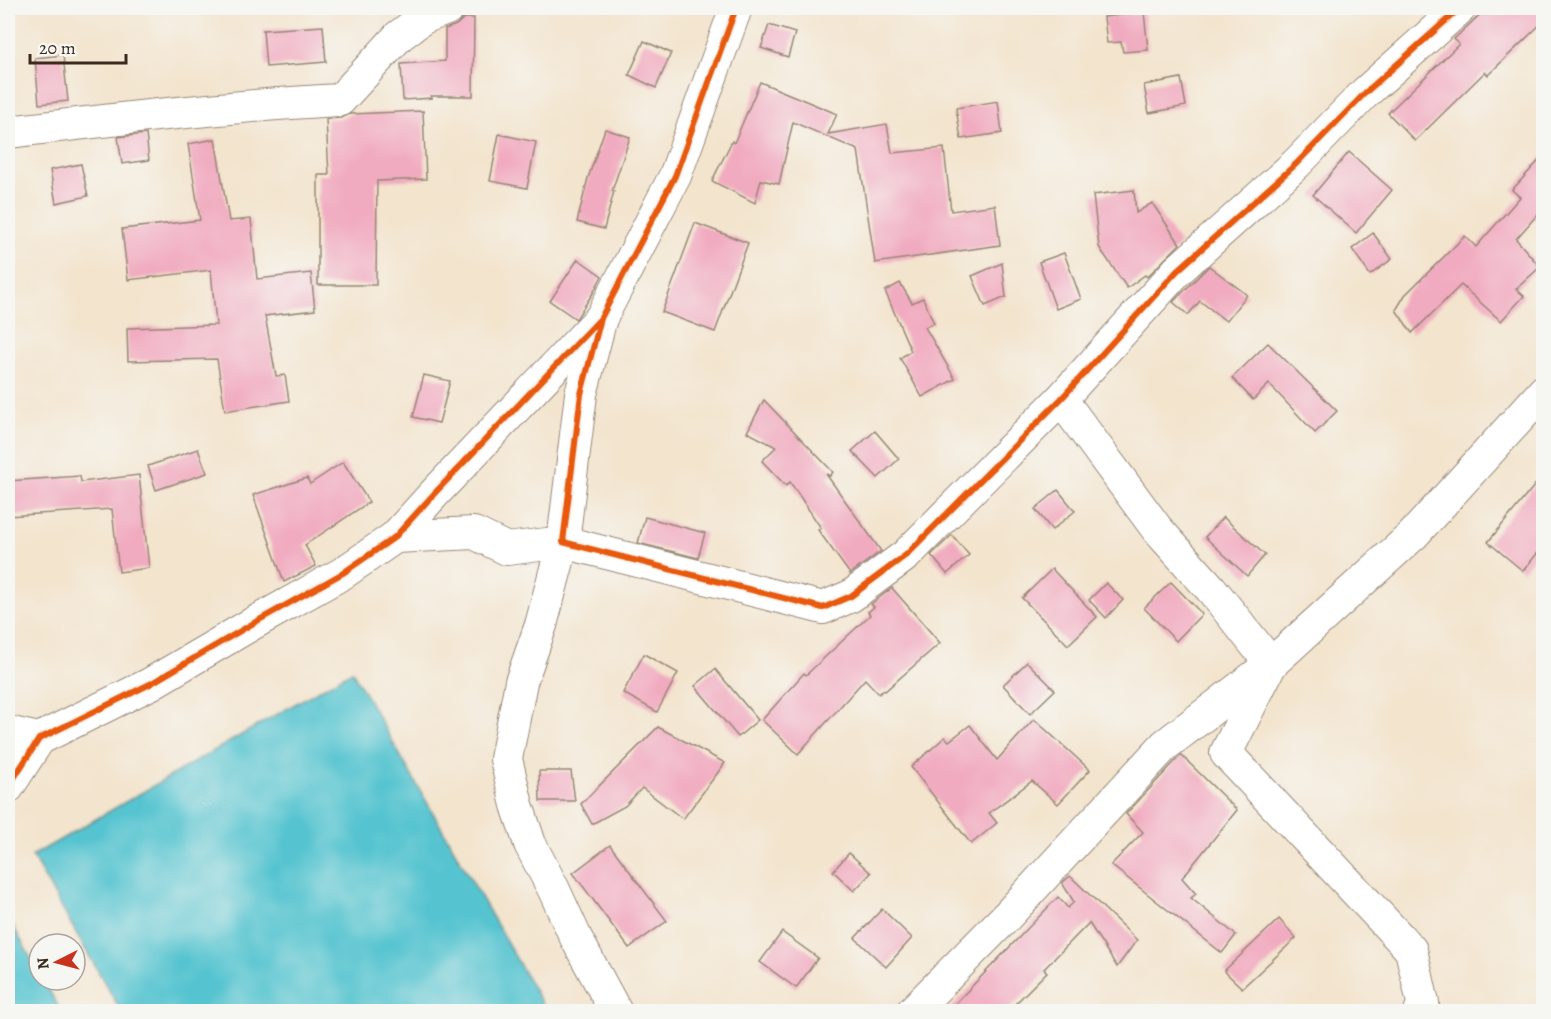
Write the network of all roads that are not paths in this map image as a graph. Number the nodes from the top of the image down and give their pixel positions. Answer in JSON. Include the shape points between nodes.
{"nodes":[{"id":1,"x":736,"y":8,"type":"edge"},
{"id":2,"x":1460,"y":8,"type":"edge"},
{"id":3,"x":430,"y":11,"type":"edge"},
{"id":4,"x":8,"y":132,"type":"edge"},
{"id":5,"x":602,"y":318,"type":"junction"},
{"id":6,"x":1544,"y":391,"type":"edge"},
{"id":7,"x":1061,"y":399,"type":"junction"},
{"id":8,"x":395,"y":537,"type":"junction"},
{"id":9,"x":563,"y":542,"type":"junction"},
{"id":10,"x":1271,"y":664,"type":"junction"},
{"id":11,"x":8,"y":732,"type":"edge"},
{"id":12,"x":39,"y":739,"type":"junction"},
{"id":13,"x":8,"y":787,"type":"edge"},
{"id":14,"x":616,"y":1011,"type":"edge"},
{"id":15,"x":912,"y":1011,"type":"edge"},
{"id":16,"x":1420,"y":1011,"type":"edge"}],
"edges":[{"from":1,"to":5,"type":"street","via":[[675,176]]},
{"from":2,"to":7,"type":"street","via":[[1177,271]]},
{"from":3,"to":4,"type":"street","via":[[399,36],[340,100],[166,113]]},
{"from":5,"to":8,"type":"street"},
{"from":5,"to":9,"type":"street","via":[[581,394]]},
{"from":6,"to":10,"type":"street","via":[[1413,535]]},
{"from":7,"to":9,"type":"street","via":[[906,555],[851,596],[823,608]]},
{"from":7,"to":10,"type":"street","via":[[1156,529],[1212,590]]},
{"from":8,"to":9,"type":"street","via":[[474,533],[507,549]]},
{"from":8,"to":12,"type":"street","via":[[343,573],[150,684]]},
{"from":9,"to":14,"type":"street","via":[[521,682],[506,759],[530,844]]},
{"from":10,"to":15,"type":"street","via":[[1165,745],[1007,916]]},
{"from":10,"to":16,"type":"street","via":[[1226,753],[1411,950],[1423,1003]]},
{"from":11,"to":12,"type":"street"},
{"from":12,"to":13,"type":"street"}]}
